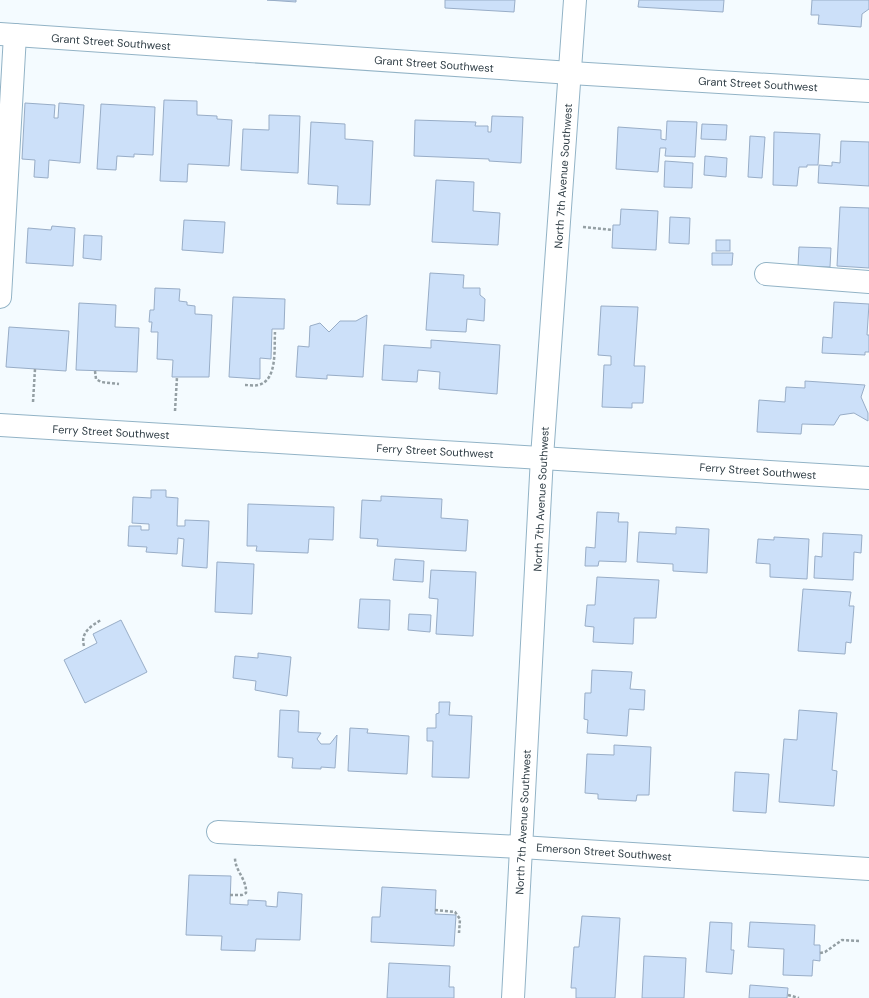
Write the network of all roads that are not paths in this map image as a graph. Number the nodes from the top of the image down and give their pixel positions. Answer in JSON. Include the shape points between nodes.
{"nodes":[{"id":1,"x":575,"y":0,"type":"edge"},
{"id":2,"x":8,"y":34,"type":"edge"},
{"id":3,"x":571,"y":73,"type":"junction"},
{"id":4,"x":869,"y":90,"type":"edge"},
{"id":5,"x":766,"y":274,"type":"dead end"},
{"id":6,"x":869,"y":282,"type":"edge"},
{"id":7,"x":0,"y":297,"type":"edge"},
{"id":8,"x":0,"y":425,"type":"edge"},
{"id":9,"x":542,"y":457,"type":"junction"},
{"id":10,"x":869,"y":478,"type":"edge"},
{"id":11,"x":218,"y":832,"type":"dead end"},
{"id":12,"x":521,"y":846,"type":"junction"},
{"id":13,"x":869,"y":869,"type":"edge"},
{"id":14,"x":513,"y":998,"type":"edge"}],
"edges":[{"from":1,"to":3,"type":"street","name":"North 7th Avenue Southwest"},
{"from":2,"to":3,"type":"street","name":"Grant Street Southwest"},
{"from":2,"to":7,"type":"street"},
{"from":3,"to":4,"type":"street","name":"Grant Street Southwest"},
{"from":3,"to":9,"type":"street","name":"North 7th Avenue Southwest"},
{"from":5,"to":6,"type":"street"},
{"from":8,"to":9,"type":"street","name":"Ferry Street Southwest"},
{"from":9,"to":10,"type":"street","name":"Ferry Street Southwest"},
{"from":9,"to":12,"type":"street","name":"North 7th Avenue Southwest"},
{"from":11,"to":12,"type":"street","name":"Emerson Street Southwest"},
{"from":12,"to":13,"type":"street","name":"Emerson Street Southwest"},
{"from":12,"to":14,"type":"street","name":"North 7th Avenue Southwest"}]}
